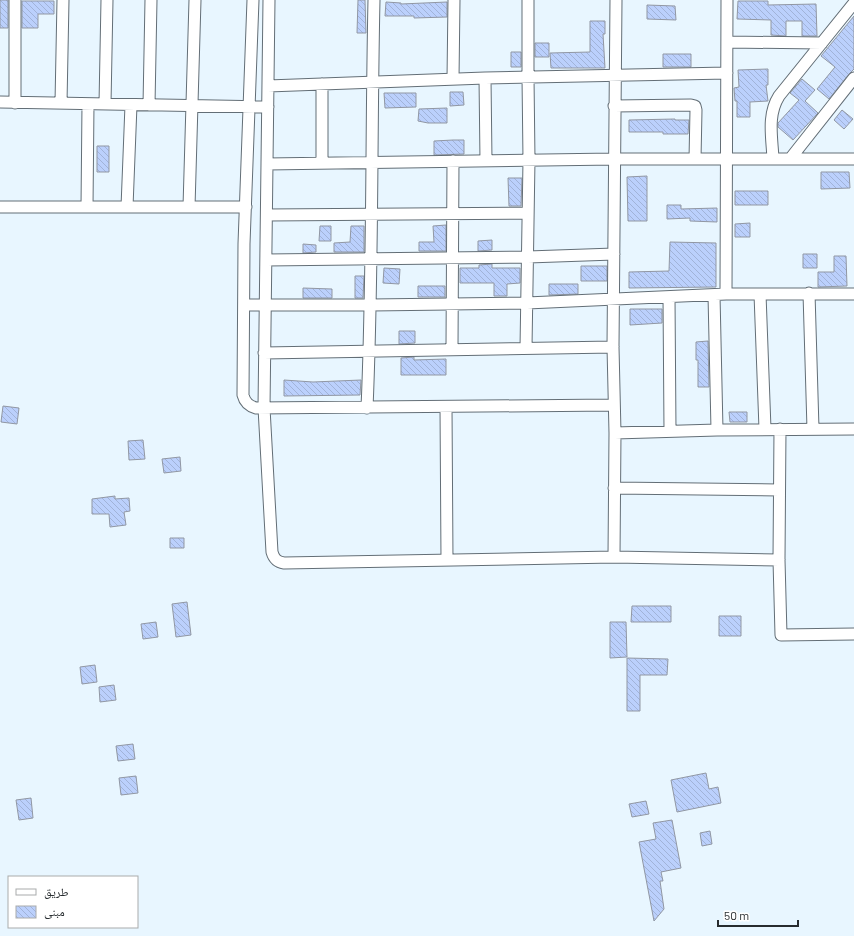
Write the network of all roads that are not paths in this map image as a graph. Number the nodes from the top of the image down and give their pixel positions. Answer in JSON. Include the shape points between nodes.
{"nodes":[{"id":1,"x":15,"y":0,"type":"edge"},
{"id":2,"x":64,"y":0,"type":"edge"},
{"id":3,"x":107,"y":0,"type":"edge"},
{"id":4,"x":151,"y":0,"type":"edge"},
{"id":5,"x":195,"y":0,"type":"edge"},
{"id":6,"x":253,"y":0,"type":"edge"},
{"id":7,"x":269,"y":0,"type":"edge"},
{"id":8,"x":374,"y":0,"type":"edge"},
{"id":9,"x":454,"y":0,"type":"edge"},
{"id":10,"x":528,"y":0,"type":"edge"},
{"id":11,"x":616,"y":0,"type":"edge"},
{"id":12,"x":727,"y":0,"type":"edge"},
{"id":13,"x":854,"y":3,"type":"edge"},
{"id":14,"x":727,"y":42,"type":"junction"},
{"id":15,"x":822,"y":43,"type":"junction"},
{"id":16,"x":727,"y":73,"type":"junction"},
{"id":17,"x":614,"y":76,"type":"junction"},
{"id":18,"x":528,"y":77,"type":"junction"},
{"id":19,"x":484,"y":78,"type":"junction"},
{"id":20,"x":854,"y":78,"type":"edge"},
{"id":21,"x":453,"y":79,"type":"junction"},
{"id":22,"x":373,"y":82,"type":"junction"},
{"id":23,"x":322,"y":84,"type":"junction"},
{"id":24,"x":268,"y":86,"type":"junction"},
{"id":25,"x":0,"y":102,"type":"edge"},
{"id":26,"x":15,"y":103,"type":"junction"},
{"id":27,"x":61,"y":103,"type":"junction"},
{"id":28,"x":88,"y":104,"type":"junction"},
{"id":29,"x":105,"y":104,"type":"junction"},
{"id":30,"x":132,"y":104,"type":"junction"},
{"id":31,"x":149,"y":105,"type":"junction"},
{"id":32,"x":193,"y":105,"type":"junction"},
{"id":33,"x":248,"y":106,"type":"junction"},
{"id":34,"x":614,"y":106,"type":"junction"},
{"id":35,"x":268,"y":107,"type":"junction"},
{"id":36,"x":614,"y":159,"type":"junction"},
{"id":37,"x":695,"y":159,"type":"junction"},
{"id":38,"x":726,"y":159,"type":"junction"},
{"id":39,"x":773,"y":159,"type":"junction"},
{"id":40,"x":790,"y":159,"type":"junction"},
{"id":41,"x":854,"y":159,"type":"edge"},
{"id":42,"x":529,"y":160,"type":"junction"},
{"id":43,"x":453,"y":161,"type":"junction"},
{"id":44,"x":486,"y":161,"type":"junction"},
{"id":45,"x":371,"y":162,"type":"junction"},
{"id":46,"x":322,"y":163,"type":"junction"},
{"id":47,"x":267,"y":164,"type":"junction"},
{"id":48,"x":0,"y":207,"type":"edge"},
{"id":49,"x":87,"y":207,"type":"junction"},
{"id":50,"x":127,"y":207,"type":"junction"},
{"id":51,"x":190,"y":207,"type":"junction"},
{"id":52,"x":246,"y":208,"type":"junction"},
{"id":53,"x":528,"y":213,"type":"junction"},
{"id":54,"x":452,"y":214,"type":"junction"},
{"id":55,"x":267,"y":215,"type":"junction"},
{"id":56,"x":370,"y":215,"type":"junction"},
{"id":57,"x":614,"y":254,"type":"junction"},
{"id":58,"x":528,"y":257,"type":"junction"},
{"id":59,"x":452,"y":258,"type":"junction"},
{"id":60,"x":371,"y":259,"type":"junction"},
{"id":61,"x":266,"y":260,"type":"junction"},
{"id":62,"x":809,"y":293,"type":"junction"},
{"id":63,"x":726,"y":294,"type":"junction"},
{"id":64,"x":760,"y":294,"type":"junction"},
{"id":65,"x":854,"y":294,"type":"edge"},
{"id":66,"x":714,"y":295,"type":"junction"},
{"id":67,"x":669,"y":296,"type":"junction"},
{"id":68,"x":614,"y":299,"type":"junction"},
{"id":69,"x":527,"y":303,"type":"junction"},
{"id":70,"x":451,"y":304,"type":"junction"},
{"id":71,"x":244,"y":305,"type":"junction"},
{"id":72,"x":266,"y":305,"type":"junction"},
{"id":73,"x":371,"y":305,"type":"junction"},
{"id":74,"x":613,"y":347,"type":"junction"},
{"id":75,"x":526,"y":348,"type":"junction"},
{"id":76,"x":452,"y":349,"type":"junction"},
{"id":77,"x":370,"y":351,"type":"junction"},
{"id":78,"x":264,"y":353,"type":"junction"},
{"id":79,"x":613,"y":406,"type":"junction"},
{"id":80,"x":446,"y":407,"type":"junction"},
{"id":81,"x":264,"y":408,"type":"junction"},
{"id":82,"x":367,"y":408,"type":"junction"},
{"id":83,"x":765,"y":429,"type":"junction"},
{"id":84,"x":780,"y":429,"type":"junction"},
{"id":85,"x":812,"y":429,"type":"junction"},
{"id":86,"x":854,"y":429,"type":"edge"},
{"id":87,"x":717,"y":430,"type":"junction"},
{"id":88,"x":670,"y":431,"type":"junction"},
{"id":89,"x":615,"y":433,"type":"junction"},
{"id":90,"x":614,"y":488,"type":"junction"},
{"id":91,"x":779,"y":490,"type":"junction"},
{"id":92,"x":614,"y":557,"type":"junction"},
{"id":93,"x":447,"y":560,"type":"junction"},
{"id":94,"x":779,"y":560,"type":"junction"},
{"id":95,"x":854,"y":634,"type":"edge"}],
"edges":[{"from":1,"to":26,"type":"street"},
{"from":2,"to":27,"type":"street"},
{"from":3,"to":29,"type":"street"},
{"from":4,"to":31,"type":"street"},
{"from":5,"to":32,"type":"street"},
{"from":6,"to":33,"type":"street"},
{"from":7,"to":24,"type":"street"},
{"from":8,"to":22,"type":"street"},
{"from":9,"to":21,"type":"street"},
{"from":10,"to":18,"type":"street"},
{"from":11,"to":17,"type":"street"},
{"from":12,"to":14,"type":"street"},
{"from":13,"to":15,"type":"street"},
{"from":14,"to":15,"type":"street"},
{"from":14,"to":16,"type":"street"},
{"from":15,"to":39,"type":"street","via":[[774,103],[771,118]]},
{"from":16,"to":17,"type":"street"},
{"from":16,"to":38,"type":"street"},
{"from":17,"to":18,"type":"street"},
{"from":17,"to":34,"type":"street"},
{"from":18,"to":19,"type":"street"},
{"from":18,"to":42,"type":"street"},
{"from":19,"to":21,"type":"street"},
{"from":19,"to":44,"type":"street"},
{"from":20,"to":40,"type":"street"},
{"from":21,"to":22,"type":"street"},
{"from":22,"to":23,"type":"street"},
{"from":22,"to":45,"type":"street"},
{"from":23,"to":24,"type":"street"},
{"from":23,"to":46,"type":"street"},
{"from":24,"to":35,"type":"street"},
{"from":25,"to":26,"type":"street"},
{"from":26,"to":27,"type":"street"},
{"from":27,"to":28,"type":"street"},
{"from":28,"to":29,"type":"street"},
{"from":28,"to":49,"type":"street"},
{"from":29,"to":30,"type":"street"},
{"from":30,"to":31,"type":"street"},
{"from":30,"to":50,"type":"street"},
{"from":31,"to":32,"type":"street"},
{"from":32,"to":33,"type":"street"},
{"from":32,"to":51,"type":"street"},
{"from":33,"to":35,"type":"street"},
{"from":33,"to":52,"type":"street"},
{"from":34,"to":36,"type":"street"},
{"from":34,"to":37,"type":"street","via":[[695,106]]},
{"from":35,"to":47,"type":"street"},
{"from":36,"to":37,"type":"street"},
{"from":36,"to":42,"type":"street"},
{"from":36,"to":57,"type":"street"},
{"from":37,"to":38,"type":"street"},
{"from":38,"to":39,"type":"street"},
{"from":38,"to":63,"type":"street"},
{"from":39,"to":40,"type":"street"},
{"from":40,"to":41,"type":"street"},
{"from":42,"to":44,"type":"street"},
{"from":42,"to":53,"type":"street"},
{"from":43,"to":44,"type":"street"},
{"from":43,"to":45,"type":"street"},
{"from":43,"to":54,"type":"street"},
{"from":45,"to":46,"type":"street"},
{"from":45,"to":56,"type":"street"},
{"from":46,"to":47,"type":"street"},
{"from":47,"to":55,"type":"street"},
{"from":48,"to":49,"type":"street"},
{"from":49,"to":50,"type":"street"},
{"from":50,"to":51,"type":"street"},
{"from":51,"to":52,"type":"street"},
{"from":52,"to":71,"type":"street"},
{"from":53,"to":54,"type":"street"},
{"from":53,"to":58,"type":"street"},
{"from":54,"to":56,"type":"street"},
{"from":54,"to":59,"type":"street"},
{"from":55,"to":56,"type":"street"},
{"from":55,"to":61,"type":"street"},
{"from":56,"to":60,"type":"street"},
{"from":57,"to":58,"type":"street"},
{"from":57,"to":68,"type":"street"},
{"from":58,"to":59,"type":"street"},
{"from":58,"to":69,"type":"street"},
{"from":59,"to":60,"type":"street"},
{"from":59,"to":70,"type":"street"},
{"from":60,"to":61,"type":"street"},
{"from":60,"to":73,"type":"street"},
{"from":61,"to":72,"type":"street"},
{"from":62,"to":64,"type":"street"},
{"from":62,"to":65,"type":"street"},
{"from":62,"to":85,"type":"street"},
{"from":63,"to":64,"type":"street"},
{"from":63,"to":66,"type":"street"},
{"from":64,"to":83,"type":"street"},
{"from":66,"to":67,"type":"street"},
{"from":66,"to":87,"type":"street"},
{"from":67,"to":68,"type":"street"},
{"from":67,"to":88,"type":"street"},
{"from":68,"to":69,"type":"street"},
{"from":68,"to":74,"type":"street"},
{"from":69,"to":70,"type":"street"},
{"from":69,"to":75,"type":"street"},
{"from":70,"to":73,"type":"street"},
{"from":70,"to":76,"type":"street"},
{"from":71,"to":72,"type":"street"},
{"from":71,"to":81,"type":"street","via":[[243,395],[244,400],[251,406]]},
{"from":72,"to":73,"type":"street"},
{"from":72,"to":78,"type":"street"},
{"from":73,"to":77,"type":"street"},
{"from":74,"to":75,"type":"street"},
{"from":74,"to":79,"type":"street"},
{"from":75,"to":76,"type":"street"},
{"from":76,"to":77,"type":"street"},
{"from":77,"to":78,"type":"street"},
{"from":77,"to":82,"type":"street"},
{"from":78,"to":81,"type":"street"},
{"from":79,"to":80,"type":"street"},
{"from":79,"to":89,"type":"street"},
{"from":80,"to":82,"type":"street"},
{"from":80,"to":93,"type":"street"},
{"from":81,"to":82,"type":"street"},
{"from":81,"to":93,"type":"street","via":[[272,552],[278,562]]},
{"from":83,"to":84,"type":"street"},
{"from":83,"to":87,"type":"street"},
{"from":84,"to":85,"type":"street"},
{"from":84,"to":91,"type":"street"},
{"from":85,"to":86,"type":"street"},
{"from":87,"to":88,"type":"street"},
{"from":88,"to":89,"type":"street"},
{"from":89,"to":90,"type":"street"},
{"from":90,"to":91,"type":"street"},
{"from":90,"to":92,"type":"street"},
{"from":91,"to":94,"type":"street"},
{"from":92,"to":93,"type":"street"},
{"from":92,"to":94,"type":"street"},
{"from":94,"to":95,"type":"street","via":[[782,635]]}]}
